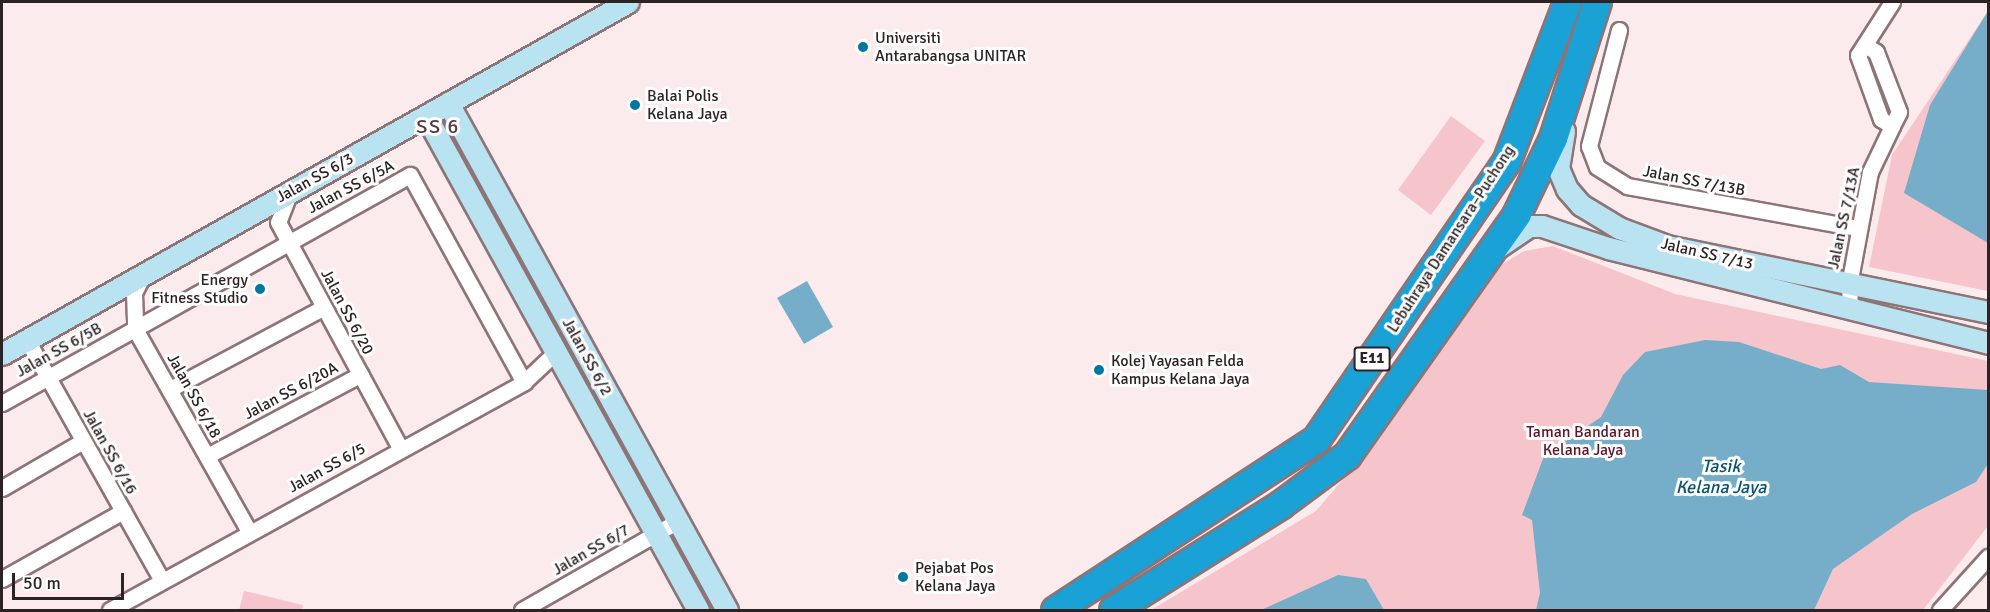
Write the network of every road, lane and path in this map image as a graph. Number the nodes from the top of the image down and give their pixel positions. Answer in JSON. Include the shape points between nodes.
{"nodes":[{"id":1,"x":628,"y":2,"type":"edge"},
{"id":2,"x":1567,"y":2,"type":"edge"},
{"id":3,"x":1597,"y":2,"type":"edge"},
{"id":4,"x":1892,"y":2,"type":"edge"},
{"id":5,"x":1620,"y":30,"type":"dead end"},
{"id":6,"x":1579,"y":63,"type":"junction"},
{"id":7,"x":448,"y":103,"type":"junction"},
{"id":8,"x":426,"y":116,"type":"junction"},
{"id":9,"x":291,"y":191,"type":"junction"},
{"id":10,"x":1858,"y":228,"type":"junction"},
{"id":11,"x":288,"y":241,"type":"junction"},
{"id":12,"x":1493,"y":252,"type":"junction"},
{"id":13,"x":143,"y":274,"type":"junction"},
{"id":14,"x":1849,"y":285,"type":"junction"},
{"id":15,"x":324,"y":307,"type":"junction"},
{"id":16,"x":1850,"y":310,"type":"junction"},
{"id":17,"x":1989,"y":312,"type":"edge"},
{"id":18,"x":135,"y":328,"type":"junction"},
{"id":19,"x":27,"y":340,"type":"junction"},
{"id":20,"x":1989,"y":343,"type":"edge"},
{"id":21,"x":556,"y":352,"type":"junction"},
{"id":22,"x":2,"y":354,"type":"edge"},
{"id":23,"x":361,"y":374,"type":"junction"},
{"id":24,"x":47,"y":377,"type":"junction"},
{"id":25,"x":524,"y":382,"type":"junction"},
{"id":26,"x":170,"y":389,"type":"junction"},
{"id":27,"x":2,"y":403,"type":"edge"},
{"id":28,"x":83,"y":441,"type":"junction"},
{"id":29,"x":400,"y":448,"type":"junction"},
{"id":30,"x":207,"y":456,"type":"junction"},
{"id":31,"x":2,"y":488,"type":"edge"},
{"id":32,"x":123,"y":511,"type":"junction"},
{"id":33,"x":678,"y":521,"type":"junction"},
{"id":34,"x":249,"y":531,"type":"junction"},
{"id":35,"x":656,"y":533,"type":"junction"},
{"id":36,"x":1989,"y":557,"type":"edge"},
{"id":37,"x":2,"y":579,"type":"edge"},
{"id":38,"x":162,"y":581,"type":"junction"},
{"id":39,"x":110,"y":610,"type":"edge"},
{"id":40,"x":522,"y":610,"type":"edge"},
{"id":41,"x":698,"y":610,"type":"edge"},
{"id":42,"x":727,"y":610,"type":"edge"},
{"id":43,"x":1055,"y":610,"type":"edge"},
{"id":44,"x":1113,"y":610,"type":"edge"},
{"id":45,"x":1940,"y":610,"type":"edge"}],
"edges":[{"from":1,"to":7,"type":"street","name":"Jalan SS 6/3"},
{"from":2,"to":43,"type":"highway","name":"Lebuhraya Damansara–Puchong","number":"E11","via":[[1506,162],[1316,439]]},
{"from":3,"to":6,"type":"highway","number":"E11"},
{"from":4,"to":10,"type":"street","name":"Jalan SS 7/13A","via":[[1865,45],[1876,52],[1899,112],[1870,172]]},
{"from":5,"to":10,"type":"street","name":"Jalan SS 7/13B","via":[[1589,147],[1597,167],[1627,186]]},
{"from":6,"to":12,"type":"highway","number":"E11","via":[[1536,177]]},
{"from":6,"to":14,"type":"street","name":"Jalan SS 7/13","via":[[1558,168],[1581,206],[1667,246]]},
{"from":7,"to":8,"type":"street","name":"Jalan SS 6/3"},
{"from":7,"to":33,"type":"street","name":"Jalan SS 6/2"},
{"from":8,"to":9,"type":"street","name":"Jalan SS 6/3"},
{"from":8,"to":21,"type":"street","name":"Jalan SS 6/2"},
{"from":9,"to":11,"type":"street","name":"Jalan SS 6/20","via":[[278,222]]},
{"from":9,"to":13,"type":"street","name":"Jalan SS 6/3"},
{"from":10,"to":14,"type":"street","name":"Jalan SS 7/13A"},
{"from":11,"to":15,"type":"street","name":"Jalan SS 6/20"},
{"from":11,"to":18,"type":"street","name":"Jalan SS 6/5A"},
{"from":11,"to":25,"type":"street","name":"Jalan SS 6/5A","via":[[410,175]]},
{"from":12,"to":16,"type":"street","name":"Jalan SS 7/13","via":[[1529,226],[1542,225]]},
{"from":12,"to":44,"type":"highway","number":"E11","via":[[1347,455],[1281,504]]},
{"from":13,"to":18,"type":"street","name":"Jalan SS 6/18","via":[[134,293]]},
{"from":13,"to":19,"type":"street","name":"Jalan SS 6/3"},
{"from":14,"to":16,"type":"street","name":"Jalan SS 7/13A"},
{"from":14,"to":17,"type":"street","name":"Jalan SS 7/13"},
{"from":15,"to":23,"type":"street","name":"Jalan SS 6/20"},
{"from":15,"to":26,"type":"street"},
{"from":16,"to":20,"type":"street","name":"Jalan SS 7/13"},
{"from":18,"to":24,"type":"street","name":"Jalan SS 6/5B"},
{"from":18,"to":26,"type":"street","name":"Jalan SS 6/18"},
{"from":19,"to":22,"type":"street","name":"Jalan SS 6/3"},
{"from":19,"to":24,"type":"street","name":"Jalan SS 6/16"},
{"from":21,"to":25,"type":"street","name":"Jalan SS 6/5"},
{"from":21,"to":35,"type":"street","name":"Jalan SS 6/2"},
{"from":23,"to":29,"type":"street","name":"Jalan SS 6/20"},
{"from":23,"to":30,"type":"street","name":"Jalan SS 6/20A"},
{"from":24,"to":27,"type":"street","name":"Jalan SS 6/5B"},
{"from":24,"to":28,"type":"street","name":"Jalan SS 6/16"},
{"from":25,"to":29,"type":"street","name":"Jalan SS 6/5"},
{"from":26,"to":30,"type":"street","name":"Jalan SS 6/18"},
{"from":28,"to":31,"type":"street"},
{"from":28,"to":32,"type":"street","name":"Jalan SS 6/16"},
{"from":29,"to":34,"type":"street","name":"Jalan SS 6/5"},
{"from":30,"to":34,"type":"street","name":"Jalan SS 6/18"},
{"from":32,"to":37,"type":"street"},
{"from":32,"to":38,"type":"street","name":"Jalan SS 6/16"},
{"from":33,"to":35,"type":"street","name":"Jalan SS 6/7"},
{"from":33,"to":42,"type":"street","name":"Jalan SS 6/2"},
{"from":34,"to":38,"type":"street","name":"Jalan SS 6/5"},
{"from":35,"to":40,"type":"street","name":"Jalan SS 6/7"},
{"from":35,"to":41,"type":"street","name":"Jalan SS 6/2"},
{"from":36,"to":45,"type":"street"},
{"from":38,"to":39,"type":"street","name":"Jalan SS 6/5"}]}
